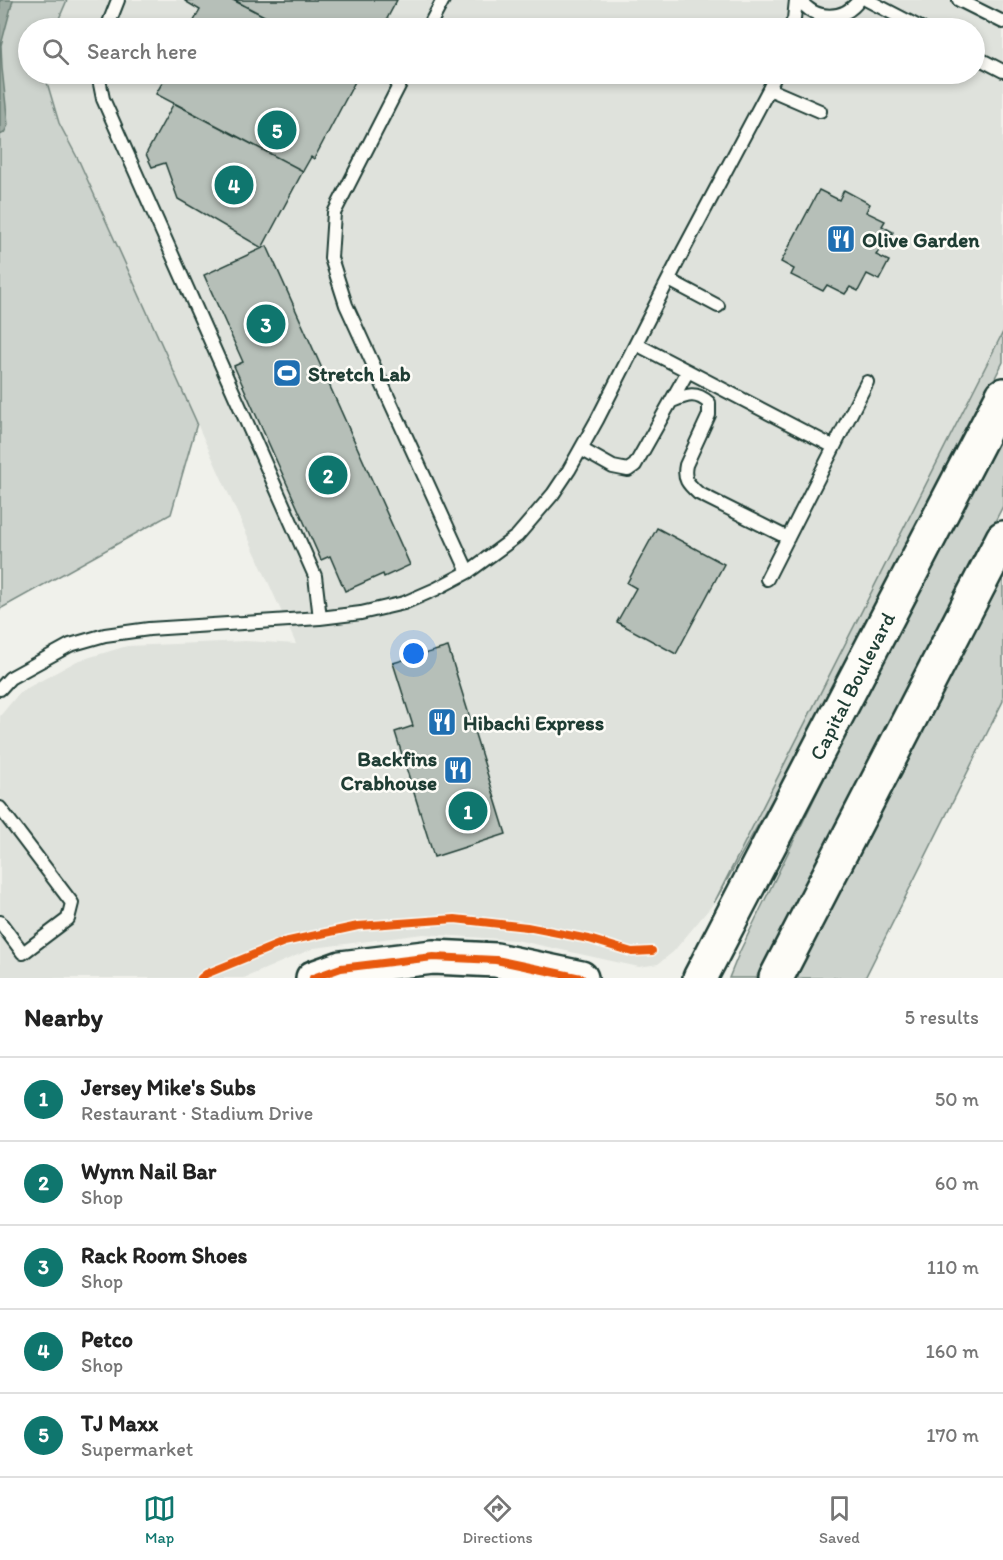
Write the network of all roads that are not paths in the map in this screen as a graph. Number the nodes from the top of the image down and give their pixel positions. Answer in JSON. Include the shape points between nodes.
{"nodes":[{"id":1,"x":118,"y":0,"type":"edge"},
{"id":2,"x":443,"y":0,"type":"edge"},
{"id":3,"x":798,"y":0,"type":"edge"},
{"id":4,"x":859,"y":0,"type":"edge"},
{"id":5,"x":867,"y":0,"type":"edge"},
{"id":6,"x":959,"y":0,"type":"edge"},
{"id":7,"x":828,"y":16,"type":"junction"},
{"id":8,"x":110,"y":18,"type":"edge"},
{"id":9,"x":433,"y":18,"type":"edge"},
{"id":10,"x":794,"y":18,"type":"edge"},
{"id":11,"x":826,"y":18,"type":"edge"},
{"id":12,"x":902,"y":18,"type":"edge"},
{"id":13,"x":1002,"y":19,"type":"edge"},
{"id":14,"x":985,"y":61,"type":"edge"},
{"id":15,"x":1003,"y":71,"type":"edge"},
{"id":16,"x":100,"y":84,"type":"edge"},
{"id":17,"x":400,"y":84,"type":"edge"},
{"id":18,"x":771,"y":84,"type":"edge"},
{"id":19,"x":769,"y":89,"type":"junction"},
{"id":20,"x":820,"y":111,"type":"dead end"},
{"id":21,"x":669,"y":280,"type":"junction"},
{"id":22,"x":718,"y":306,"type":"dead end"},
{"id":23,"x":636,"y":344,"type":"junction"},
{"id":24,"x":688,"y":371,"type":"junction"},
{"id":25,"x":867,"y":382,"type":"dead end"},
{"id":26,"x":1003,"y":395,"type":"edge"},
{"id":27,"x":672,"y":401,"type":"junction"},
{"id":28,"x":834,"y":447,"type":"junction"},
{"id":29,"x":581,"y":449,"type":"junction"},
{"id":30,"x":788,"y":538,"type":"junction"},
{"id":31,"x":1003,"y":538,"type":"edge"},
{"id":32,"x":468,"y":572,"type":"junction"},
{"id":33,"x":767,"y":579,"type":"dead end"},
{"id":34,"x":320,"y":618,"type":"junction"},
{"id":35,"x":0,"y":689,"type":"edge"},
{"id":36,"x":0,"y":808,"type":"edge"},
{"id":37,"x":0,"y":922,"type":"edge"},
{"id":38,"x":313,"y":978,"type":"edge"},
{"id":39,"x":581,"y":978,"type":"edge"},
{"id":40,"x":700,"y":978,"type":"edge"},
{"id":41,"x":776,"y":978,"type":"edge"}],
"edges":[{"from":1,"to":8,"type":"lane"},
{"from":2,"to":9,"type":"lane"},
{"from":3,"to":7,"type":"lane","via":[[810,10]]},
{"from":3,"to":10,"type":"lane"},
{"from":4,"to":7,"type":"lane","via":[[848,12]]},
{"from":5,"to":12,"type":"lane"},
{"from":6,"to":13,"type":"lane"},
{"from":7,"to":11,"type":"lane"},
{"from":14,"to":15,"type":"lane"},
{"from":16,"to":34,"type":"lane","via":[[103,99],[315,576]]},
{"from":17,"to":32,"type":"lane","via":[[334,213],[331,258],[346,305]]},
{"from":18,"to":19,"type":"lane"},
{"from":19,"to":20,"type":"lane"},
{"from":19,"to":21,"type":"lane"},
{"from":21,"to":22,"type":"lane"},
{"from":21,"to":23,"type":"lane"},
{"from":23,"to":24,"type":"lane"},
{"from":23,"to":29,"type":"lane"},
{"from":24,"to":27,"type":"lane"},
{"from":24,"to":28,"type":"lane"},
{"from":25,"to":28,"type":"lane"},
{"from":26,"to":40,"type":"main road","name":"Capital Boulevard"},
{"from":27,"to":29,"type":"lane","via":[[640,458],[628,470]]},
{"from":27,"to":30,"type":"lane","via":[[687,395],[702,396],[710,403],[709,415],[686,465],[684,473],[689,484],[698,493]]},
{"from":28,"to":30,"type":"lane"},
{"from":29,"to":32,"type":"lane","via":[[553,494],[523,529]]},
{"from":30,"to":33,"type":"lane"},
{"from":31,"to":41,"type":"main road"},
{"from":32,"to":34,"type":"lane","via":[[404,603]]},
{"from":34,"to":35,"type":"lane","via":[[105,635],[70,645],[10,678]]},
{"from":36,"to":37,"type":"lane","via":[[72,903],[68,919],[23,952]]},
{"from":38,"to":39,"type":"main road","via":[[341,968],[433,957],[496,960]]}]}
